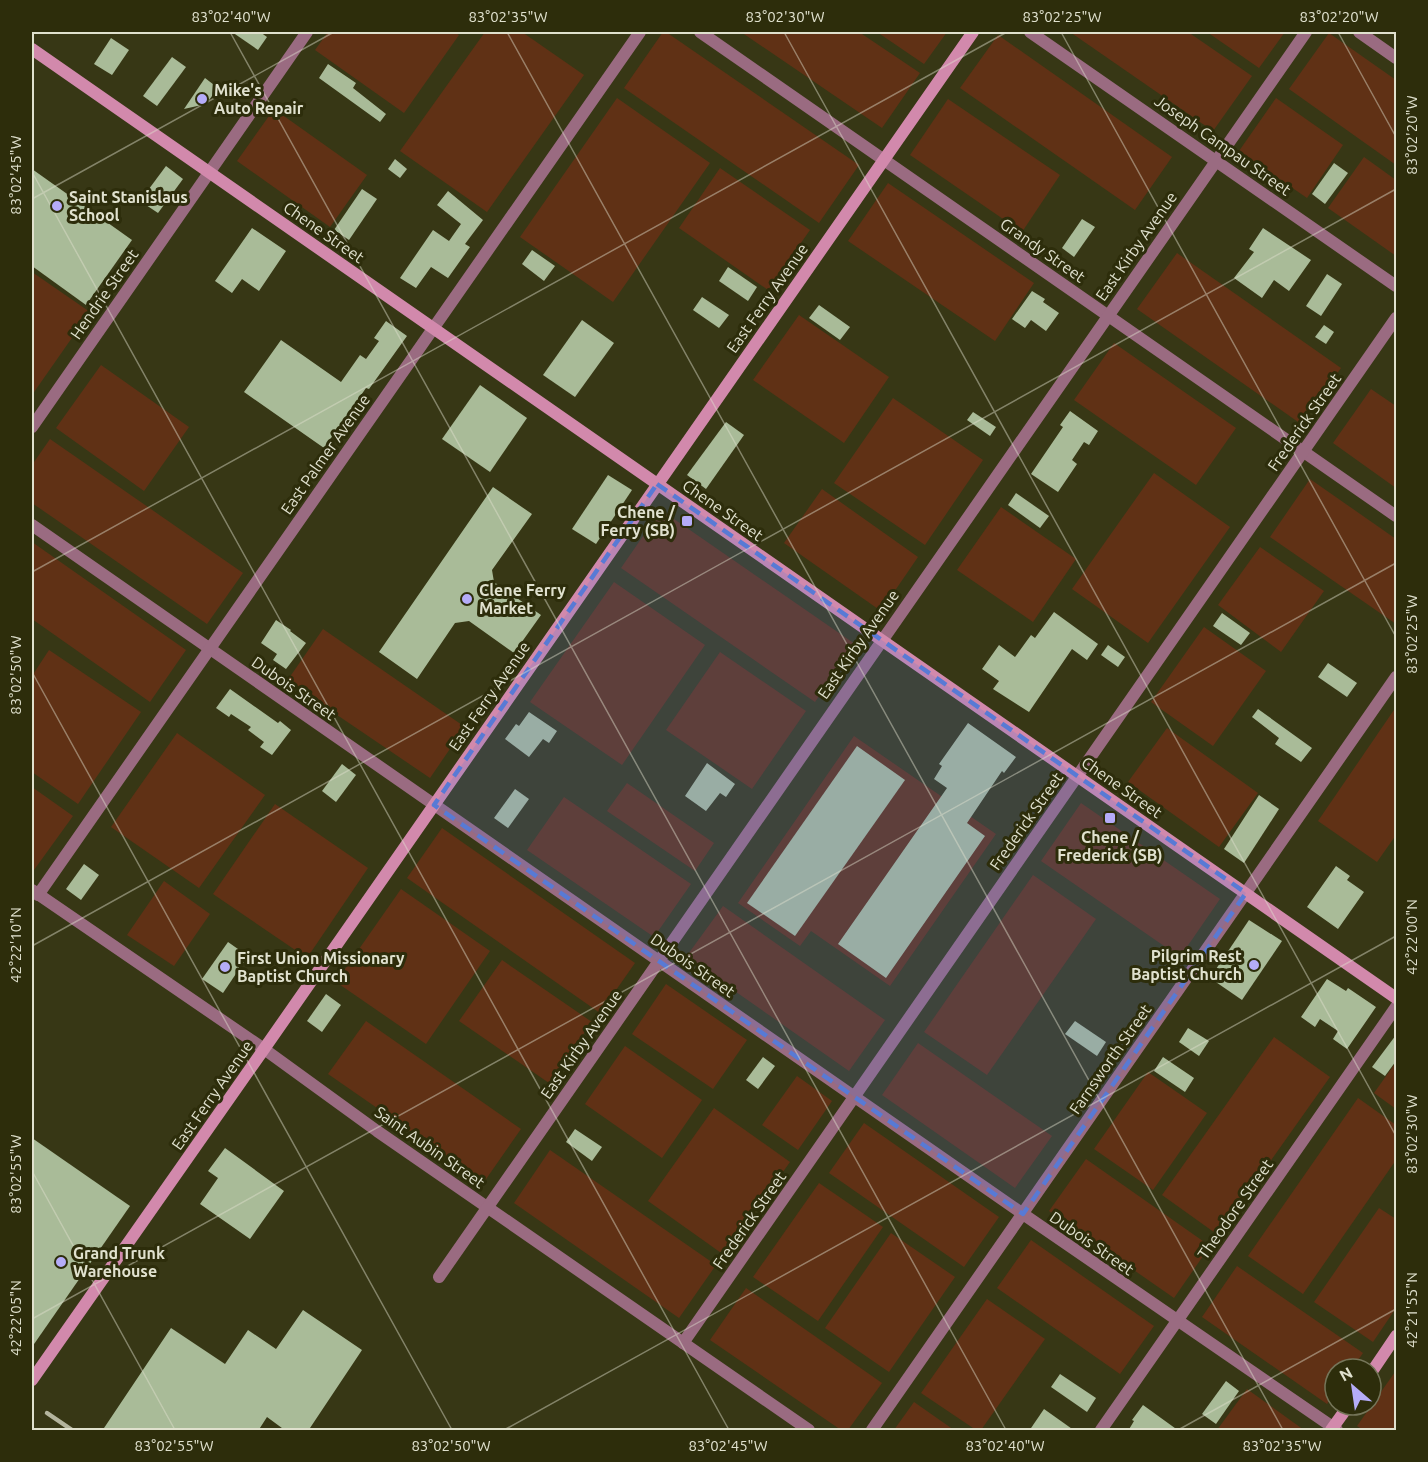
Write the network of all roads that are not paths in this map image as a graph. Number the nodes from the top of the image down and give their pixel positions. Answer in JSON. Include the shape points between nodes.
{"nodes":[{"id":1,"x":307,"y":32,"type":"edge"},
{"id":2,"x":640,"y":32,"type":"edge"},
{"id":3,"x":700,"y":32,"type":"edge"},
{"id":4,"x":973,"y":32,"type":"edge"},
{"id":5,"x":1030,"y":32,"type":"edge"},
{"id":6,"x":1306,"y":32,"type":"edge"},
{"id":7,"x":1359,"y":32,"type":"edge"},
{"id":8,"x":32,"y":49,"type":"edge"},
{"id":9,"x":1396,"y":58,"type":"edge"},
{"id":10,"x":883,"y":159,"type":"junction"},
{"id":11,"x":1215,"y":160,"type":"junction"},
{"id":12,"x":209,"y":172,"type":"junction"},
{"id":13,"x":1396,"y":286,"type":"edge"},
{"id":14,"x":1107,"y":315,"type":"junction"},
{"id":15,"x":1396,"y":318,"type":"edge"},
{"id":16,"x":433,"y":328,"type":"junction"},
{"id":17,"x":32,"y":427,"type":"edge"},
{"id":18,"x":1304,"y":452,"type":"junction"},
{"id":19,"x":657,"y":484,"type":"junction"},
{"id":20,"x":1396,"y":516,"type":"edge"},
{"id":21,"x":32,"y":525,"type":"edge"},
{"id":22,"x":882,"y":640,"type":"junction"},
{"id":23,"x":210,"y":649,"type":"junction"},
{"id":24,"x":1396,"y":677,"type":"edge"},
{"id":25,"x":1078,"y":776,"type":"junction"},
{"id":26,"x":434,"y":805,"type":"junction"},
{"id":27,"x":35,"y":893,"type":"edge"},
{"id":28,"x":1246,"y":893,"type":"junction"},
{"id":29,"x":658,"y":961,"type":"junction"},
{"id":30,"x":1396,"y":998,"type":"edge"},
{"id":31,"x":1396,"y":1007,"type":"edge"},
{"id":32,"x":264,"y":1049,"type":"junction"},
{"id":33,"x":854,"y":1098,"type":"junction"},
{"id":34,"x":487,"y":1207,"type":"junction"},
{"id":35,"x":1023,"y":1214,"type":"junction"},
{"id":36,"x":439,"y":1277,"type":"dead end"},
{"id":37,"x":1177,"y":1322,"type":"junction"},
{"id":38,"x":1396,"y":1336,"type":"edge"},
{"id":39,"x":683,"y":1343,"type":"junction"},
{"id":40,"x":1382,"y":1357,"type":"edge"},
{"id":41,"x":32,"y":1380,"type":"edge"},
{"id":42,"x":1342,"y":1417,"type":"edge"},
{"id":43,"x":1334,"y":1430,"type":"edge"},
{"id":44,"x":809,"y":1431,"type":"edge"},
{"id":45,"x":872,"y":1431,"type":"edge"},
{"id":46,"x":1101,"y":1431,"type":"edge"}],
"edges":[{"from":1,"to":12,"type":"street","name":"Hendrie Street"},
{"from":2,"to":16,"type":"street","name":"East Palmer Avenue"},
{"from":3,"to":10,"type":"street","name":"Grandy Street"},
{"from":4,"to":10,"type":"street","name":"East Ferry Avenue"},
{"from":5,"to":11,"type":"street","name":"Joseph Campau Street"},
{"from":6,"to":11,"type":"street","name":"East Kirby Avenue"},
{"from":7,"to":9,"type":"street"},
{"from":8,"to":12,"type":"street","name":"Chene Street"},
{"from":10,"to":14,"type":"street","name":"Grandy Street"},
{"from":10,"to":19,"type":"street","name":"East Ferry Avenue"},
{"from":11,"to":13,"type":"street","name":"Joseph Campau Street"},
{"from":11,"to":14,"type":"street","name":"East Kirby Avenue"},
{"from":12,"to":16,"type":"street","name":"Chene Street"},
{"from":12,"to":17,"type":"street","name":"Hendrie Street"},
{"from":14,"to":18,"type":"street","name":"Grandy Street"},
{"from":14,"to":22,"type":"street","name":"East Kirby Avenue"},
{"from":15,"to":18,"type":"street","name":"Frederick Street"},
{"from":16,"to":19,"type":"street","name":"Chene Street"},
{"from":16,"to":23,"type":"street","name":"East Palmer Avenue"},
{"from":18,"to":20,"type":"street","name":"Grandy Street"},
{"from":18,"to":25,"type":"street","name":"Frederick Street"},
{"from":19,"to":22,"type":"street","name":"Chene Street"},
{"from":19,"to":26,"type":"street","name":"East Ferry Avenue"},
{"from":21,"to":23,"type":"street","name":"Dubois Street"},
{"from":22,"to":25,"type":"street","name":"Chene Street"},
{"from":22,"to":29,"type":"street","name":"East Kirby Avenue"},
{"from":23,"to":26,"type":"street","name":"Dubois Street"},
{"from":23,"to":27,"type":"street","name":"East Palmer Avenue"},
{"from":24,"to":28,"type":"street","name":"Farnsworth Street"},
{"from":25,"to":28,"type":"street","name":"Chene Street"},
{"from":25,"to":33,"type":"street","name":"Frederick Street"},
{"from":26,"to":29,"type":"street","name":"Dubois Street"},
{"from":26,"to":32,"type":"street","name":"East Ferry Avenue"},
{"from":27,"to":32,"type":"street","name":"Saint Aubin Street"},
{"from":28,"to":30,"type":"street","name":"Chene Street"},
{"from":28,"to":35,"type":"street","name":"Farnsworth Street"},
{"from":29,"to":33,"type":"street","name":"Dubois Street"},
{"from":29,"to":34,"type":"street","name":"East Kirby Avenue"},
{"from":31,"to":37,"type":"street","name":"Theodore Street"},
{"from":32,"to":34,"type":"street","name":"Saint Aubin Street"},
{"from":32,"to":41,"type":"street","name":"East Ferry Avenue"},
{"from":33,"to":35,"type":"street","name":"Dubois Street"},
{"from":33,"to":39,"type":"street","name":"Frederick Street"},
{"from":34,"to":36,"type":"street","name":"East Kirby Avenue"},
{"from":34,"to":39,"type":"street","name":"Saint Aubin Street"},
{"from":35,"to":37,"type":"street","name":"Dubois Street"},
{"from":35,"to":45,"type":"street","name":"Farnsworth Street"},
{"from":37,"to":43,"type":"street","name":"Dubois Street"},
{"from":37,"to":46,"type":"street","name":"Theodore Street"},
{"from":38,"to":40,"type":"street"},
{"from":39,"to":44,"type":"street","name":"Saint Aubin Street"},
{"from":42,"to":43,"type":"street"}]}
